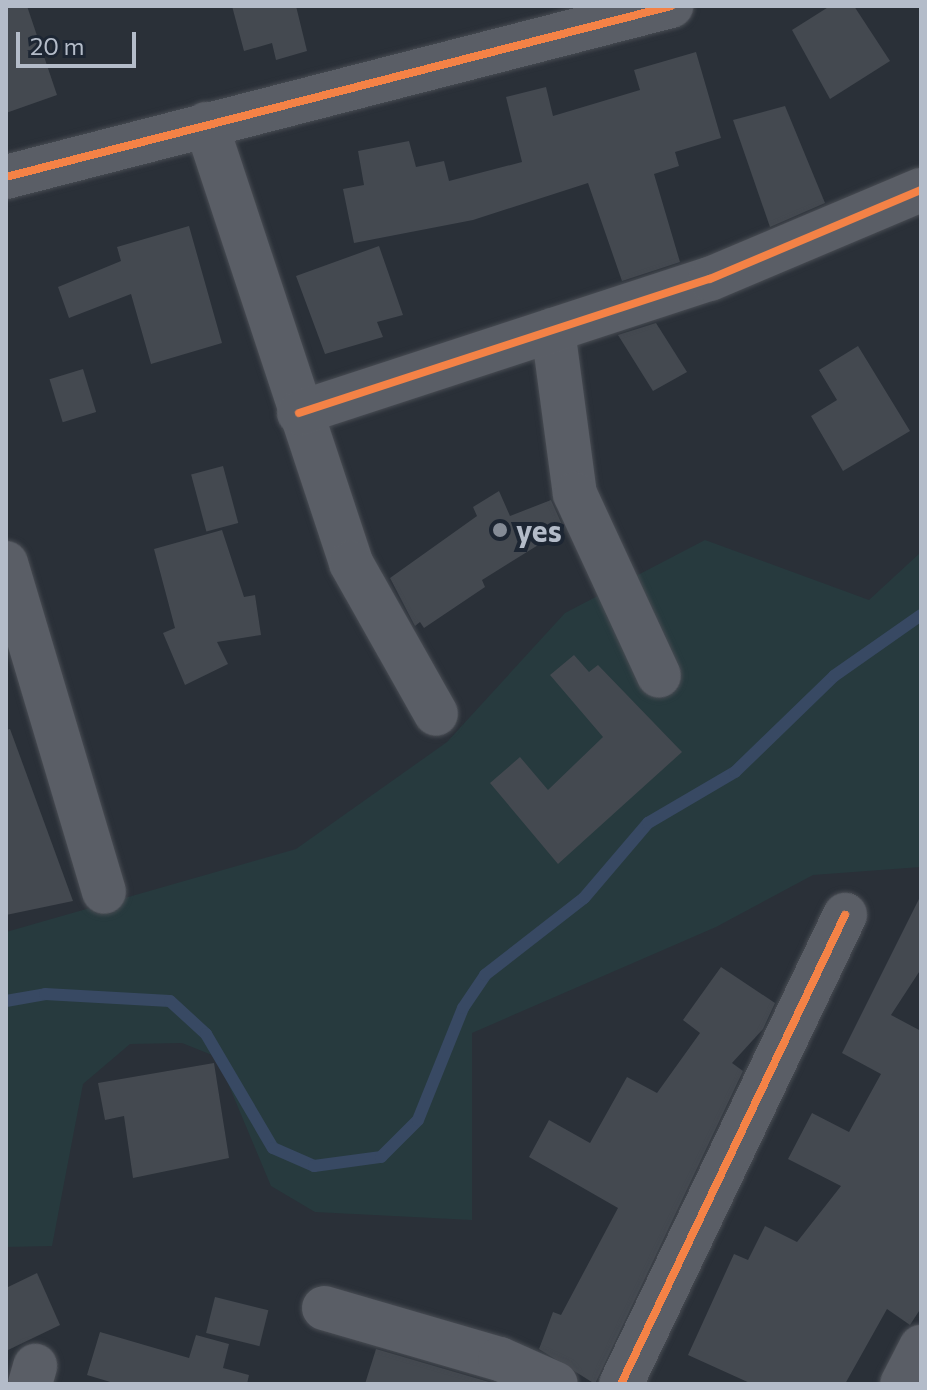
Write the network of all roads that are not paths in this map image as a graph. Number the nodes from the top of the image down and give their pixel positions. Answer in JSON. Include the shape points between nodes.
{"nodes":[{"id":1,"x":671,"y":6,"type":"edge"},
{"id":2,"x":206,"y":124,"type":"junction"},
{"id":3,"x":6,"y":177,"type":"edge"},
{"id":4,"x":921,"y":190,"type":"edge"},
{"id":5,"x":553,"y":330,"type":"junction"},
{"id":6,"x":299,"y":413,"type":"junction"},
{"id":7,"x":6,"y":563,"type":"edge"},
{"id":8,"x":659,"y":676,"type":"dead end"},
{"id":9,"x":436,"y":714,"type":"dead end"},
{"id":10,"x":104,"y":892,"type":"dead end"},
{"id":11,"x":845,"y":915,"type":"dead end"},
{"id":12,"x":324,"y":1308,"type":"dead end"},
{"id":13,"x":921,"y":1347,"type":"edge"},
{"id":14,"x":556,"y":1384,"type":"edge"},
{"id":15,"x":621,"y":1384,"type":"edge"},
{"id":16,"x":902,"y":1384,"type":"edge"}],
"edges":[{"from":1,"to":2,"type":"street"},
{"from":2,"to":3,"type":"street"},
{"from":2,"to":6,"type":"street"},
{"from":4,"to":5,"type":"street","via":[[710,279]]},
{"from":5,"to":6,"type":"street"},
{"from":5,"to":8,"type":"street","via":[[575,494]]},
{"from":6,"to":9,"type":"street","via":[[351,563]]},
{"from":7,"to":10,"type":"street"},
{"from":11,"to":15,"type":"street"},
{"from":12,"to":14,"type":"street","via":[[500,1359]]},
{"from":13,"to":16,"type":"street"}]}
